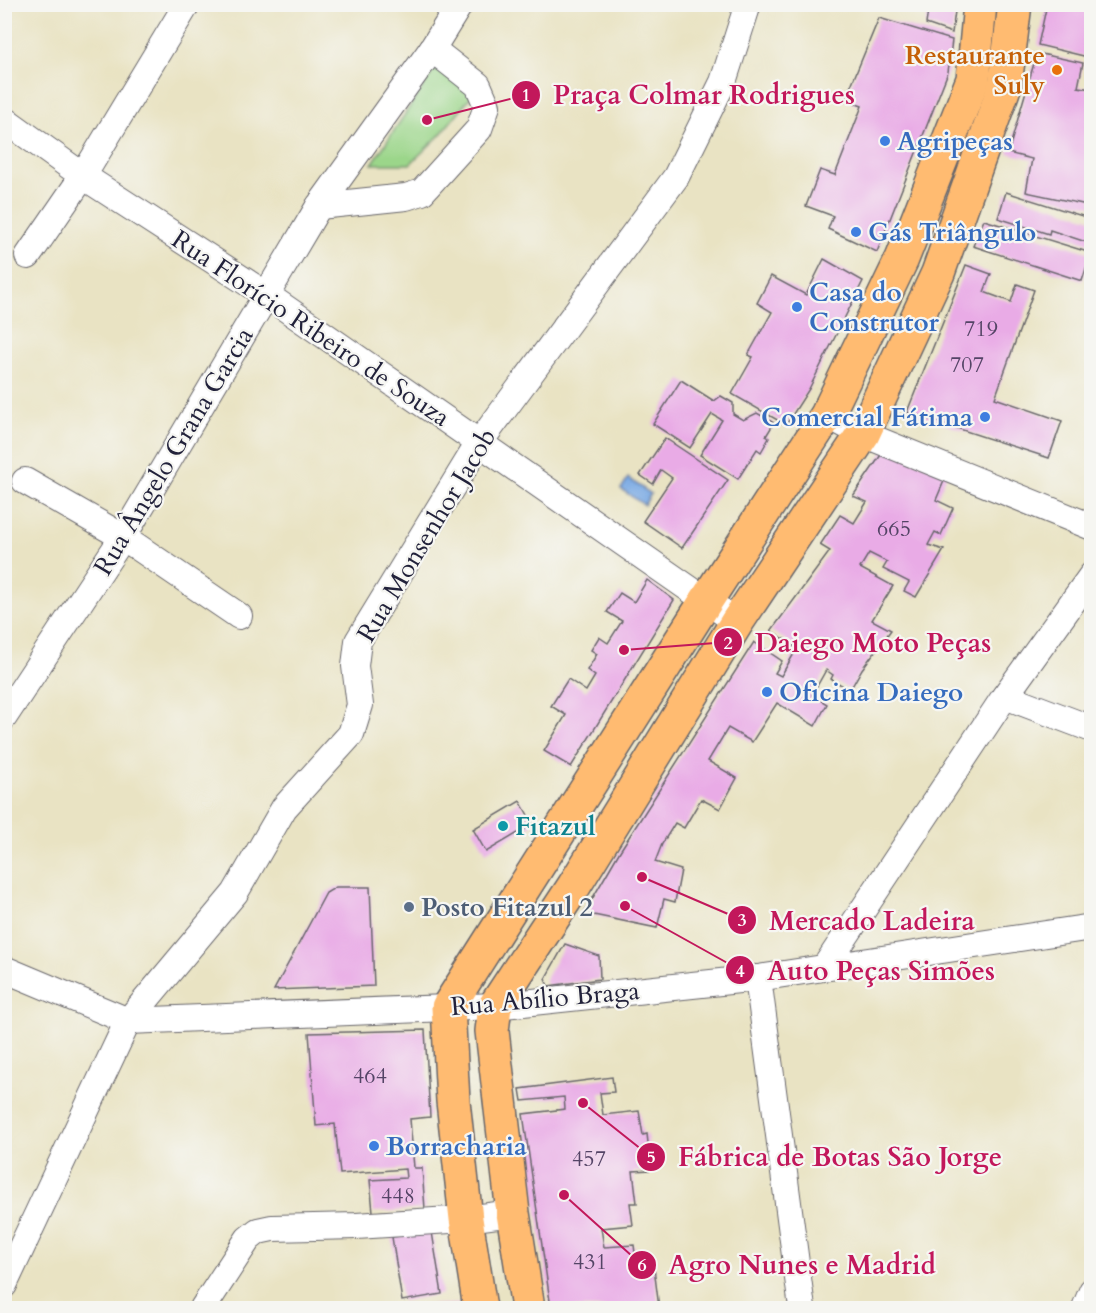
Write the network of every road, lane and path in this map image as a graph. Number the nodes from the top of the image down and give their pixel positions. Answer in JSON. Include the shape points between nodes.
{"nodes":[{"id":1,"x":187,"y":4,"type":"edge"},
{"id":2,"x":460,"y":4,"type":"edge"},
{"id":3,"x":748,"y":4,"type":"edge"},
{"id":4,"x":980,"y":4,"type":"edge"},
{"id":5,"x":1015,"y":4,"type":"edge"},
{"id":6,"x":432,"y":49,"type":"junction"},
{"id":7,"x":973,"y":79,"type":"junction"},
{"id":8,"x":1005,"y":85,"type":"junction"},
{"id":9,"x":4,"y":119,"type":"edge"},
{"id":10,"x":83,"y":176,"type":"junction"},
{"id":11,"x":319,"y":206,"type":"junction"},
{"id":12,"x":28,"y":256,"type":"dead end"},
{"id":13,"x":268,"y":296,"type":"junction"},
{"id":14,"x":827,"y":415,"type":"junction"},
{"id":15,"x":863,"y":434,"type":"junction"},
{"id":16,"x":479,"y":443,"type":"junction"},
{"id":17,"x":25,"y":481,"type":"dead end"},
{"id":18,"x":1092,"y":527,"type":"edge"},
{"id":19,"x":123,"y":537,"type":"junction"},
{"id":20,"x":1092,"y":575,"type":"edge"},
{"id":21,"x":706,"y":601,"type":"junction"},
{"id":22,"x":239,"y":616,"type":"dead end"},
{"id":23,"x":737,"y":622,"type":"junction"},
{"id":24,"x":1005,"y":696,"type":"junction"},
{"id":25,"x":4,"y":717,"type":"edge"},
{"id":26,"x":1092,"y":729,"type":"edge"},
{"id":27,"x":537,"y":867,"type":"junction"},
{"id":28,"x":574,"y":886,"type":"junction"},
{"id":29,"x":1092,"y":927,"type":"edge"},
{"id":30,"x":825,"y":967,"type":"junction"},
{"id":31,"x":4,"y":969,"type":"edge"},
{"id":32,"x":758,"y":978,"type":"junction"},
{"id":33,"x":495,"y":1006,"type":"junction"},
{"id":34,"x":448,"y":1007,"type":"junction"},
{"id":35,"x":128,"y":1021,"type":"junction"},
{"id":36,"x":513,"y":1213,"type":"junction"},
{"id":37,"x":466,"y":1219,"type":"junction"},
{"id":38,"x":4,"y":1285,"type":"edge"},
{"id":39,"x":1092,"y":1291,"type":"edge"},
{"id":40,"x":202,"y":1308,"type":"edge"},
{"id":41,"x":480,"y":1308,"type":"edge"},
{"id":42,"x":528,"y":1308,"type":"edge"},
{"id":43,"x":802,"y":1308,"type":"edge"},
{"id":44,"x":1085,"y":1308,"type":"edge"}],
"edges":[{"from":1,"to":10,"type":"street"},
{"from":2,"to":6,"type":"street","name":"Rua Ângelo Grana Garcia"},
{"from":3,"to":16,"type":"street","name":"Rua Monsenhor Jacob","via":[[723,82],[676,177]]},
{"from":4,"to":7,"type":"main road"},
{"from":5,"to":8,"type":"main road"},
{"from":6,"to":11,"type":"street","name":"Rua Ângelo Grana Garcia"},
{"from":6,"to":11,"type":"street","via":[[478,85],[487,106],[479,129],[422,192]]},
{"from":7,"to":8,"type":"main road"},
{"from":7,"to":14,"type":"main road","via":[[902,259]]},
{"from":8,"to":15,"type":"main road","via":[[938,273]]},
{"from":9,"to":10,"type":"street","name":"Rua Florício Ribeiro de Souza"},
{"from":10,"to":12,"type":"street"},
{"from":10,"to":13,"type":"street","name":"Rua Florício Ribeiro de Souza"},
{"from":11,"to":13,"type":"street","name":"Rua Ângelo Grana Garcia"},
{"from":13,"to":16,"type":"street","name":"Rua Florício Ribeiro de Souza"},
{"from":13,"to":19,"type":"street","name":"Rua Ângelo Grana Garcia"},
{"from":14,"to":15,"type":"street"},
{"from":14,"to":21,"type":"main road"},
{"from":15,"to":18,"type":"street"},
{"from":15,"to":23,"type":"main road"},
{"from":16,"to":21,"type":"street","name":"Rua Florício Ribeiro de Souza"},
{"from":16,"to":35,"type":"street","name":"Rua Monsenhor Jacob","via":[[358,641],[355,666],[360,705],[351,734],[284,808],[235,892]]},
{"from":17,"to":19,"type":"street"},
{"from":19,"to":22,"type":"street"},
{"from":19,"to":25,"type":"street","name":"Rua Ângelo Grana Garcia"},
{"from":20,"to":24,"type":"street"},
{"from":21,"to":23,"type":"street","name":"Rua Florício Ribeiro de Souza"},
{"from":21,"to":27,"type":"main road"},
{"from":23,"to":28,"type":"main road"},
{"from":24,"to":26,"type":"street"},
{"from":24,"to":30,"type":"street"},
{"from":27,"to":28,"type":"main road"},
{"from":27,"to":34,"type":"main road"},
{"from":28,"to":33,"type":"main road"},
{"from":29,"to":30,"type":"street","name":"Rua Abílio Braga"},
{"from":30,"to":32,"type":"street","name":"Rua Abílio Braga"},
{"from":31,"to":35,"type":"street","name":"Rua Abílio Braga"},
{"from":32,"to":33,"type":"street","name":"Rua Abílio Braga"},
{"from":32,"to":43,"type":"street"},
{"from":33,"to":34,"type":"street","name":"Rua Abílio Braga"},
{"from":33,"to":36,"type":"main road","via":[[492,1031]]},
{"from":34,"to":35,"type":"street","name":"Rua Abílio Braga"},
{"from":34,"to":37,"type":"main road"},
{"from":35,"to":38,"type":"street","name":"Rua Monsenhor Jacob"},
{"from":36,"to":37,"type":"street"},
{"from":36,"to":42,"type":"main road"},
{"from":37,"to":40,"type":"street","via":[[258,1231]]},
{"from":37,"to":41,"type":"main road"},
{"from":39,"to":44,"type":"street"}]}
